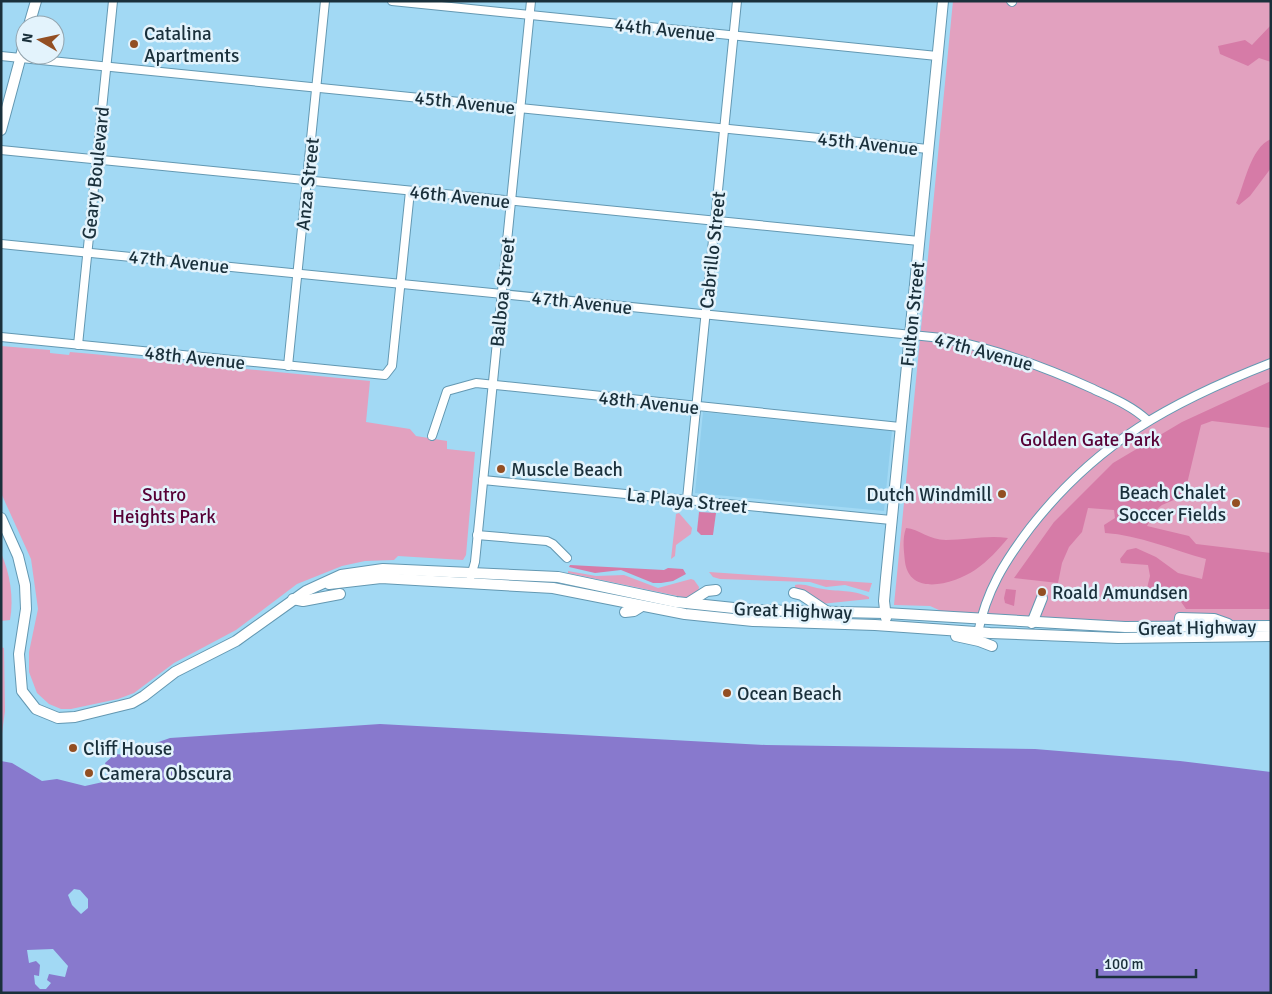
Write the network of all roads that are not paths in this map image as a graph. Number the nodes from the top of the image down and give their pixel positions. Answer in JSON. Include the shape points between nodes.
{"nodes":[{"id":1,"x":36,"y":1,"type":"edge"},
{"id":2,"x":113,"y":1,"type":"edge"},
{"id":3,"x":325,"y":1,"type":"edge"},
{"id":4,"x":392,"y":1,"type":"edge"},
{"id":5,"x":531,"y":1,"type":"edge"},
{"id":6,"x":737,"y":1,"type":"edge"},
{"id":7,"x":943,"y":1,"type":"edge"},
{"id":8,"x":32,"y":15,"type":"edge"},
{"id":9,"x":529,"y":15,"type":"junction"},
{"id":10,"x":733,"y":36,"type":"junction"},
{"id":11,"x":1,"y":56,"type":"edge"},
{"id":12,"x":937,"y":56,"type":"junction"},
{"id":13,"x":15,"y":57,"type":"edge"},
{"id":14,"x":65,"y":62,"type":"edge"},
{"id":15,"x":18,"y":65,"type":"edge"},
{"id":16,"x":106,"y":66,"type":"junction"},
{"id":17,"x":316,"y":88,"type":"junction"},
{"id":18,"x":520,"y":108,"type":"junction"},
{"id":19,"x":724,"y":128,"type":"junction"},
{"id":20,"x":1,"y":130,"type":"edge"},
{"id":21,"x":928,"y":149,"type":"junction"},
{"id":22,"x":1,"y":150,"type":"edge"},
{"id":23,"x":97,"y":159,"type":"junction"},
{"id":24,"x":307,"y":180,"type":"junction"},
{"id":25,"x":410,"y":191,"type":"junction"},
{"id":26,"x":511,"y":201,"type":"junction"},
{"id":27,"x":715,"y":221,"type":"junction"},
{"id":28,"x":919,"y":241,"type":"junction"},
{"id":29,"x":1,"y":244,"type":"edge"},
{"id":30,"x":87,"y":252,"type":"junction"},
{"id":31,"x":298,"y":273,"type":"junction"},
{"id":32,"x":401,"y":284,"type":"junction"},
{"id":33,"x":502,"y":294,"type":"junction"},
{"id":34,"x":705,"y":314,"type":"junction"},
{"id":35,"x":910,"y":334,"type":"junction"},
{"id":36,"x":1,"y":337,"type":"edge"},
{"id":37,"x":78,"y":345,"type":"junction"},
{"id":38,"x":1271,"y":363,"type":"edge"},
{"id":39,"x":288,"y":366,"type":"junction"},
{"id":40,"x":492,"y":386,"type":"junction"},
{"id":41,"x":696,"y":407,"type":"junction"},
{"id":42,"x":1147,"y":420,"type":"junction"},
{"id":43,"x":900,"y":427,"type":"junction"},
{"id":44,"x":432,"y":436,"type":"dead end"},
{"id":45,"x":483,"y":480,"type":"junction"},
{"id":46,"x":687,"y":499,"type":"junction"},
{"id":47,"x":1,"y":518,"type":"edge"},
{"id":48,"x":891,"y":520,"type":"junction"},
{"id":49,"x":478,"y":535,"type":"junction"},
{"id":50,"x":567,"y":558,"type":"dead end"},
{"id":51,"x":472,"y":572,"type":"junction"},
{"id":52,"x":470,"y":583,"type":"junction"},
{"id":53,"x":320,"y":584,"type":"junction"},
{"id":54,"x":716,"y":590,"type":"dead end"},
{"id":55,"x":794,"y":593,"type":"dead end"},
{"id":56,"x":340,"y":594,"type":"dead end"},
{"id":57,"x":1042,"y":598,"type":"dead end"},
{"id":58,"x":293,"y":599,"type":"junction"},
{"id":59,"x":688,"y":603,"type":"junction"},
{"id":60,"x":642,"y":606,"type":"junction"},
{"id":61,"x":826,"y":611,"type":"junction"},
{"id":62,"x":624,"y":612,"type":"dead end"},
{"id":63,"x":885,"y":613,"type":"junction"},
{"id":64,"x":981,"y":620,"type":"junction"},
{"id":65,"x":1032,"y":623,"type":"junction"},
{"id":66,"x":1179,"y":623,"type":"junction"},
{"id":67,"x":888,"y":626,"type":"junction"},
{"id":68,"x":1271,"y":628,"type":"edge"},
{"id":69,"x":931,"y":630,"type":"junction"},
{"id":70,"x":978,"y":633,"type":"junction"},
{"id":71,"x":1050,"y":636,"type":"junction"},
{"id":72,"x":1271,"y":636,"type":"edge"},
{"id":73,"x":1244,"y":637,"type":"junction"},
{"id":74,"x":1161,"y":638,"type":"junction"},
{"id":75,"x":1271,"y":642,"type":"edge"},
{"id":76,"x":992,"y":646,"type":"dead end"}],
"edges":[{"from":1,"to":8,"type":"main road"},
{"from":2,"to":16,"type":"street","name":"Geary Boulevard"},
{"from":3,"to":17,"type":"street","name":"Anza Street"},
{"from":4,"to":9,"type":"street","name":"44th Avenue"},
{"from":5,"to":9,"type":"street","name":"Balboa Street"},
{"from":6,"to":10,"type":"street","name":"Cabrillo Street"},
{"from":7,"to":12,"type":"main road","name":"Fulton Street"},
{"from":9,"to":10,"type":"street","name":"44th Avenue"},
{"from":9,"to":18,"type":"street","name":"Balboa Street"},
{"from":10,"to":12,"type":"street","name":"44th Avenue"},
{"from":10,"to":19,"type":"street","name":"Cabrillo Street"},
{"from":11,"to":13,"type":"street","name":"45th Avenue"},
{"from":12,"to":21,"type":"main road","name":"Fulton Street"},
{"from":14,"to":16,"type":"street","name":"45th Avenue"},
{"from":15,"to":20,"type":"main road"},
{"from":16,"to":17,"type":"street","name":"45th Avenue"},
{"from":16,"to":23,"type":"street","name":"Geary Boulevard"},
{"from":17,"to":18,"type":"street","name":"45th Avenue"},
{"from":17,"to":24,"type":"street","name":"Anza Street"},
{"from":18,"to":19,"type":"street","name":"45th Avenue"},
{"from":18,"to":26,"type":"street","name":"Balboa Street"},
{"from":19,"to":21,"type":"street","name":"45th Avenue"},
{"from":19,"to":27,"type":"street","name":"Cabrillo Street"},
{"from":21,"to":28,"type":"main road","name":"Fulton Street"},
{"from":22,"to":23,"type":"street","name":"46th Avenue"},
{"from":23,"to":24,"type":"street","name":"46th Avenue"},
{"from":23,"to":30,"type":"street","name":"Geary Boulevard"},
{"from":24,"to":25,"type":"street","name":"46th Avenue"},
{"from":24,"to":31,"type":"street","name":"Anza Street"},
{"from":25,"to":26,"type":"street","name":"46th Avenue"},
{"from":25,"to":32,"type":"street"},
{"from":26,"to":27,"type":"street","name":"46th Avenue"},
{"from":26,"to":33,"type":"street","name":"Balboa Street"},
{"from":27,"to":28,"type":"street","name":"46th Avenue"},
{"from":27,"to":34,"type":"street","name":"Cabrillo Street"},
{"from":28,"to":35,"type":"main road","name":"Fulton Street"},
{"from":29,"to":30,"type":"street","name":"47th Avenue"},
{"from":30,"to":31,"type":"street","name":"47th Avenue"},
{"from":30,"to":37,"type":"street","name":"Geary Boulevard"},
{"from":31,"to":32,"type":"street","name":"47th Avenue"},
{"from":31,"to":39,"type":"street","name":"Anza Street"},
{"from":32,"to":33,"type":"street","name":"47th Avenue"},
{"from":32,"to":39,"type":"street","name":"48th Avenue","via":[[392,366],[388,373],[378,375]]},
{"from":33,"to":34,"type":"street","name":"47th Avenue"},
{"from":33,"to":40,"type":"street","name":"Balboa Street"},
{"from":34,"to":35,"type":"street","name":"47th Avenue"},
{"from":34,"to":41,"type":"street","name":"Cabrillo Street"},
{"from":35,"to":42,"type":"street","name":"47th Avenue","via":[[969,344],[1037,365],[1104,394]]},
{"from":35,"to":43,"type":"main road","name":"Fulton Street"},
{"from":36,"to":37,"type":"street","name":"48th Avenue"},
{"from":37,"to":39,"type":"street","name":"48th Avenue"},
{"from":38,"to":42,"type":"street","via":[[1204,391]]},
{"from":40,"to":41,"type":"street","name":"48th Avenue"},
{"from":40,"to":44,"type":"street","name":"48th Avenue","via":[[476,383],[449,389]]},
{"from":40,"to":45,"type":"street","name":"Balboa Street"},
{"from":41,"to":43,"type":"street","name":"48th Avenue"},
{"from":41,"to":46,"type":"street","name":"Cabrillo Street"},
{"from":42,"to":64,"type":"street","via":[[1089,464],[1035,522],[996,578]]},
{"from":43,"to":48,"type":"main road","name":"Fulton Street"},
{"from":45,"to":46,"type":"street","name":"La Playa Street"},
{"from":45,"to":49,"type":"street","name":"Balboa Street"},
{"from":46,"to":48,"type":"street","name":"La Playa Street"},
{"from":47,"to":58,"type":"main road","name":"Great Highway","via":[[18,556],[25,585],[26,609],[19,645],[21,685],[31,705],[52,717],[75,717],[132,703],[175,672],[244,636]]},
{"from":48,"to":63,"type":"main road","name":"Fulton Street"},
{"from":49,"to":50,"type":"street","via":[[546,540]]},
{"from":49,"to":51,"type":"street","name":"Balboa Street"},
{"from":51,"to":52,"type":"street","name":"Balboa Street"},
{"from":51,"to":53,"type":"main road","name":"Great Highway","via":[[374,569],[340,575]]},
{"from":51,"to":59,"type":"main road","name":"Great Highway","via":[[570,579]]},
{"from":52,"to":53,"type":"main road","name":"Great Highway","via":[[382,578]]},
{"from":52,"to":60,"type":"main road","name":"Great Highway","via":[[561,589]]},
{"from":53,"to":58,"type":"main road","name":"Great Highway"},
{"from":54,"to":59,"type":"main road","via":[[707,591]]},
{"from":55,"to":61,"type":"main road"},
{"from":56,"to":58,"type":"main road"},
{"from":57,"to":65,"type":"main road"},
{"from":59,"to":61,"type":"main road","name":"Great Highway","via":[[754,610]]},
{"from":60,"to":62,"type":"main road"},
{"from":60,"to":67,"type":"main road","name":"Great Highway","via":[[731,620]]},
{"from":61,"to":63,"type":"main road","name":"Great Highway"},
{"from":63,"to":64,"type":"main road","name":"Great Highway"},
{"from":63,"to":67,"type":"main road","name":"Fulton Street"},
{"from":64,"to":65,"type":"main road","name":"Great Highway"},
{"from":64,"to":70,"type":"street"},
{"from":65,"to":66,"type":"main road","name":"Great Highway"},
{"from":65,"to":71,"type":"main road"},
{"from":66,"to":68,"type":"main road","name":"Great Highway"},
{"from":66,"to":74,"type":"main road"},
{"from":67,"to":69,"type":"main road","name":"Great Highway"},
{"from":69,"to":70,"type":"main road","name":"Great Highway"},
{"from":69,"to":76,"type":"main road"},
{"from":70,"to":71,"type":"main road","name":"Great Highway"},
{"from":71,"to":74,"type":"main road","name":"Great Highway"},
{"from":72,"to":73,"type":"main road","name":"Great Highway"},
{"from":73,"to":74,"type":"main road","name":"Great Highway"},
{"from":73,"to":75,"type":"main road"}]}
